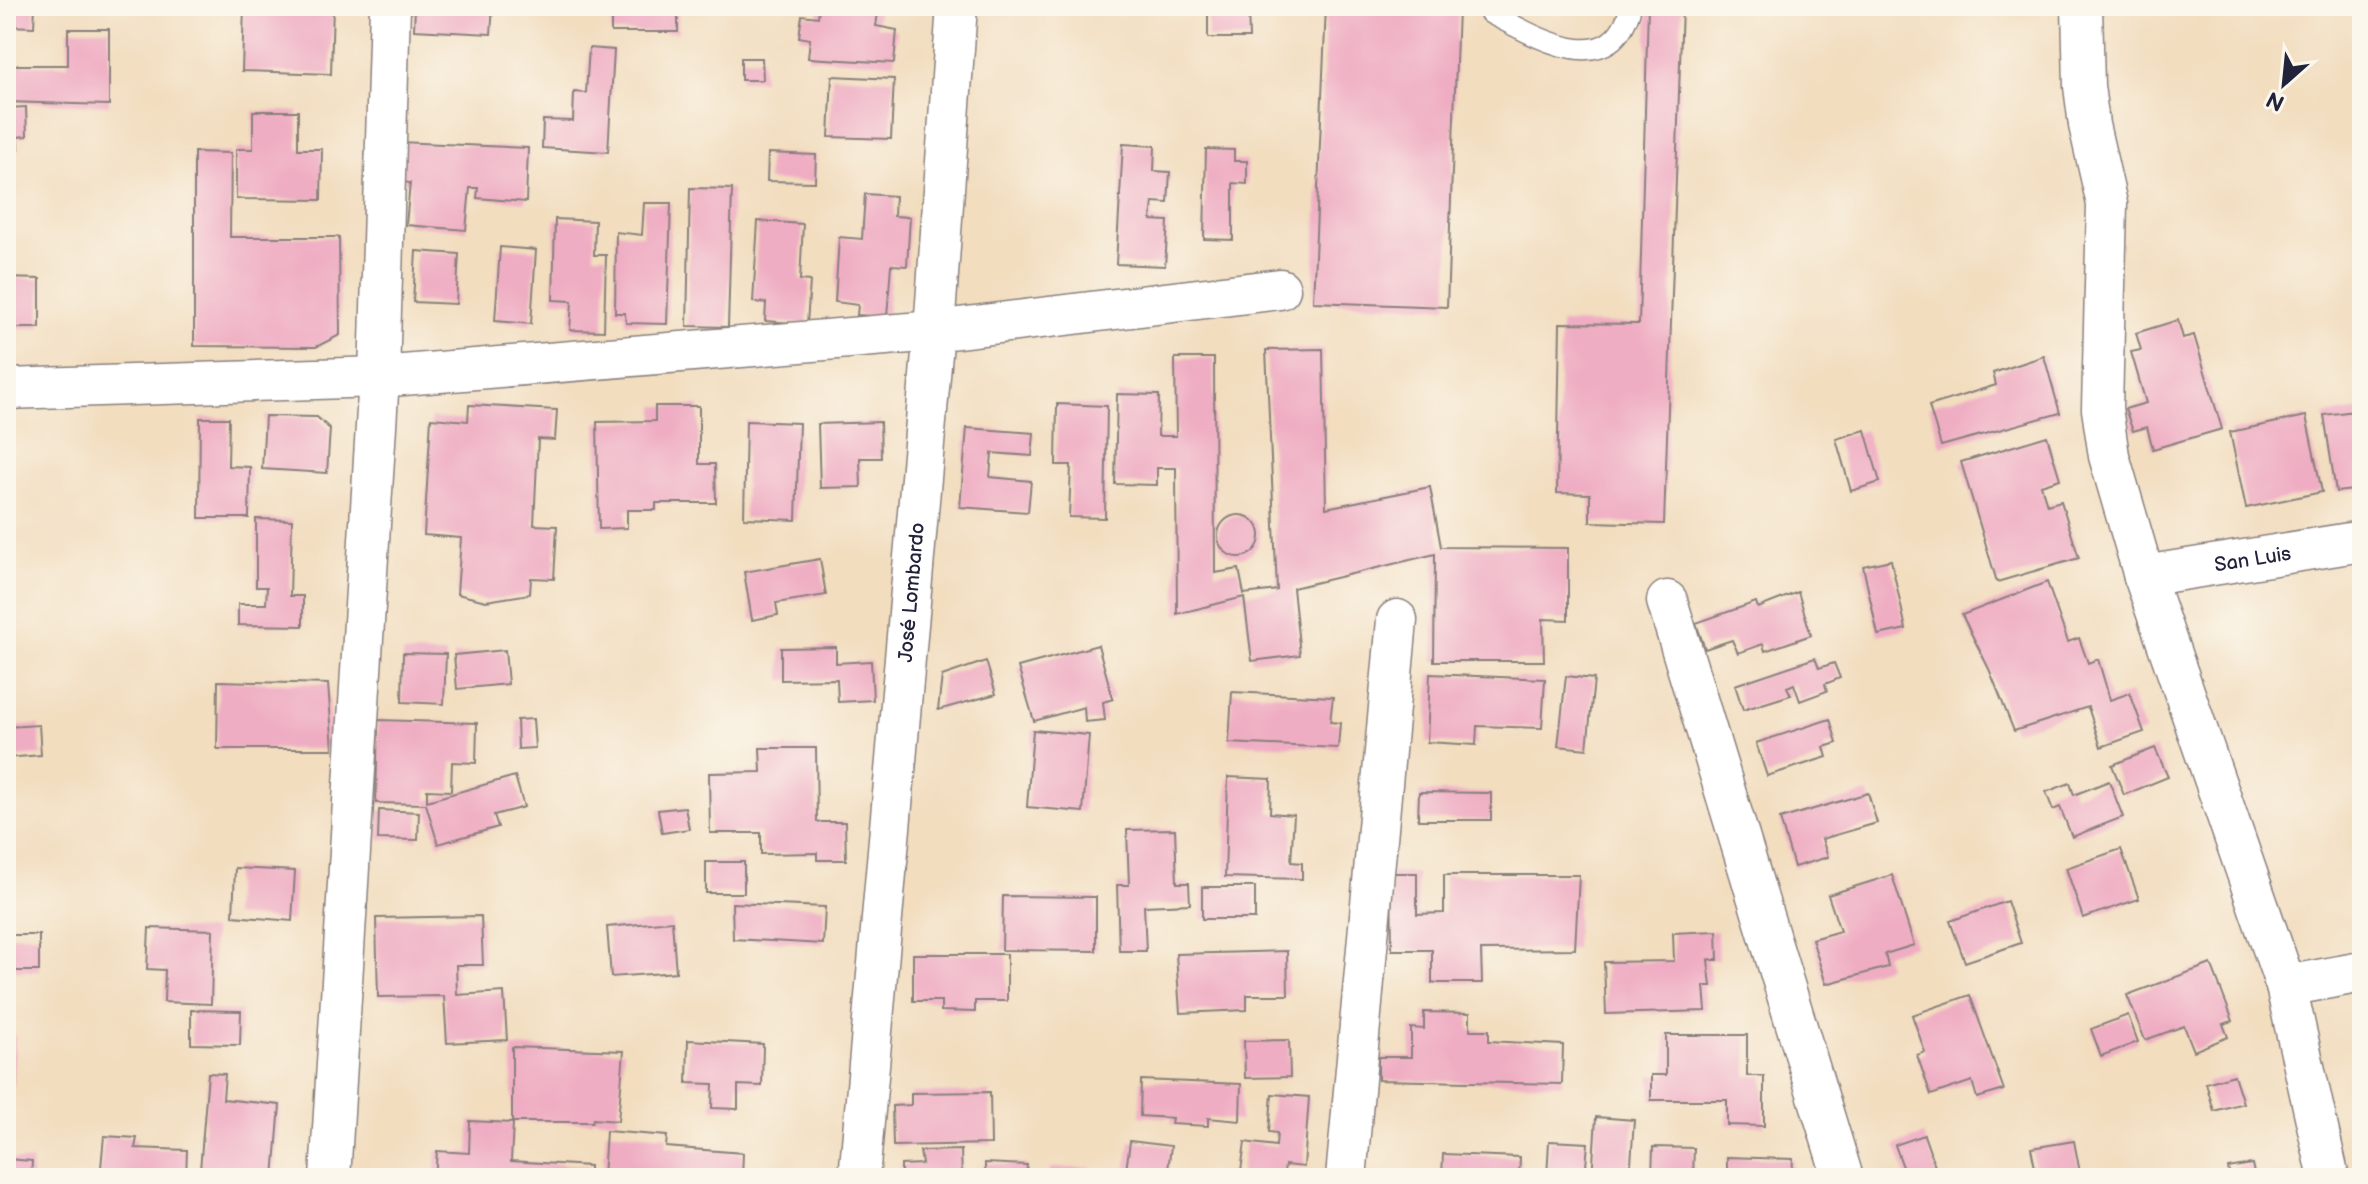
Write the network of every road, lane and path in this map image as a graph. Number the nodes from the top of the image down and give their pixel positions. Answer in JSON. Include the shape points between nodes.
{"nodes":[{"id":1,"x":390,"y":6,"type":"edge"},
{"id":2,"x":957,"y":6,"type":"edge"},
{"id":3,"x":1631,"y":6,"type":"edge"},
{"id":4,"x":2082,"y":6,"type":"edge"},
{"id":5,"x":1490,"y":13,"type":"dead end"},
{"id":6,"x":1280,"y":289,"type":"dead end"},
{"id":7,"x":934,"y":331,"type":"junction"},
{"id":8,"x":379,"y":377,"type":"junction"},
{"id":9,"x":6,"y":389,"type":"edge"},
{"id":10,"x":2362,"y":541,"type":"edge"},
{"id":11,"x":2144,"y":576,"type":"junction"},
{"id":12,"x":1667,"y":601,"type":"dead end"},
{"id":13,"x":1397,"y":620,"type":"dead end"},
{"id":14,"x":2362,"y":972,"type":"edge"},
{"id":15,"x":2286,"y":986,"type":"junction"},
{"id":16,"x":330,"y":1178,"type":"edge"},
{"id":17,"x":859,"y":1178,"type":"edge"},
{"id":18,"x":1346,"y":1178,"type":"edge"},
{"id":19,"x":1843,"y":1178,"type":"edge"},
{"id":20,"x":2329,"y":1178,"type":"edge"}],
"edges":[{"from":1,"to":8,"type":"street"},
{"from":2,"to":7,"type":"street","name":"José Lombardo"},
{"from":3,"to":5,"type":"lane","via":[[1627,21],[1605,46],[1584,50],[1556,46]]},
{"from":4,"to":11,"type":"street","via":[[2084,86],[2107,204],[2102,409],[2109,456]]},
{"from":6,"to":7,"type":"street"},
{"from":7,"to":8,"type":"street"},
{"from":7,"to":17,"type":"street","name":"José Lombardo"},
{"from":8,"to":9,"type":"street"},
{"from":8,"to":16,"type":"street"},
{"from":10,"to":11,"type":"street","name":"San Luis"},
{"from":11,"to":15,"type":"street"},
{"from":12,"to":19,"type":"street"},
{"from":13,"to":18,"type":"street"},
{"from":14,"to":15,"type":"street"},
{"from":15,"to":20,"type":"street"}]}
